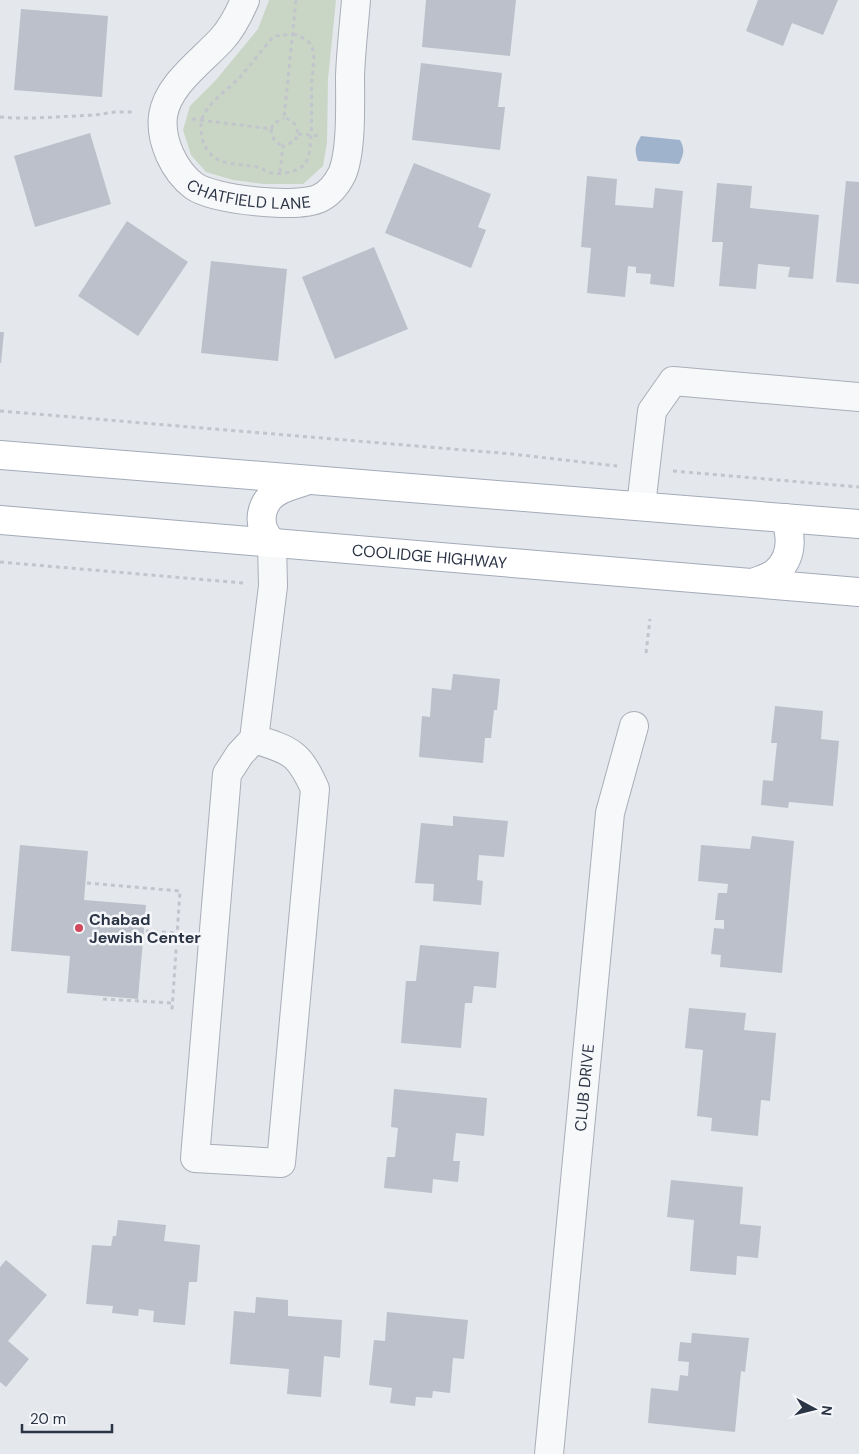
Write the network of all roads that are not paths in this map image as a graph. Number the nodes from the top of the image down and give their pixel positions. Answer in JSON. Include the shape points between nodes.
{"nodes":[{"id":1,"x":245,"y":0,"type":"edge"},
{"id":2,"x":356,"y":0,"type":"edge"},
{"id":3,"x":859,"y":397,"type":"edge"},
{"id":4,"x":0,"y":455,"type":"edge"},
{"id":5,"x":309,"y":480,"type":"junction"},
{"id":6,"x":641,"y":506,"type":"junction"},
{"id":7,"x":785,"y":518,"type":"junction"},
{"id":8,"x":0,"y":520,"type":"edge"},
{"id":9,"x":859,"y":524,"type":"edge"},
{"id":10,"x":272,"y":543,"type":"junction"},
{"id":11,"x":754,"y":583,"type":"junction"},
{"id":12,"x":859,"y":592,"type":"edge"},
{"id":13,"x":634,"y":726,"type":"dead end"},
{"id":14,"x":254,"y":739,"type":"junction"},
{"id":15,"x":550,"y":1454,"type":"edge"}],
"edges":[{"from":1,"to":2,"type":"street","name":"CHATFIELD LANE","via":[[224,37],[170,93],[163,116],[164,136],[177,167],[204,192],[304,204],[331,192],[343,172],[349,139]]},
{"from":3,"to":6,"type":"street","via":[[673,381],[652,411]]},
{"from":4,"to":5,"type":"main road"},
{"from":5,"to":6,"type":"main road"},
{"from":5,"to":10,"type":"main road","via":[[283,488],[264,506],[262,527]]},
{"from":6,"to":7,"type":"main road"},
{"from":7,"to":9,"type":"main road"},
{"from":7,"to":11,"type":"main road","via":[[791,547],[784,563],[774,574]]},
{"from":8,"to":10,"type":"main road","name":"COOLIDGE HIGHWAY"},
{"from":10,"to":11,"type":"main road","name":"COOLIDGE HIGHWAY"},
{"from":10,"to":14,"type":"street","via":[[273,586]]},
{"from":11,"to":12,"type":"main road","name":"COOLIDGE HIGHWAY"},
{"from":13,"to":15,"type":"street","name":"CLUB DRIVE","via":[[610,813]]},
{"from":14,"to":14,"type":"street","via":[[227,774],[195,1158],[280,1163],[315,789],[298,758],[277,746]]}]}
